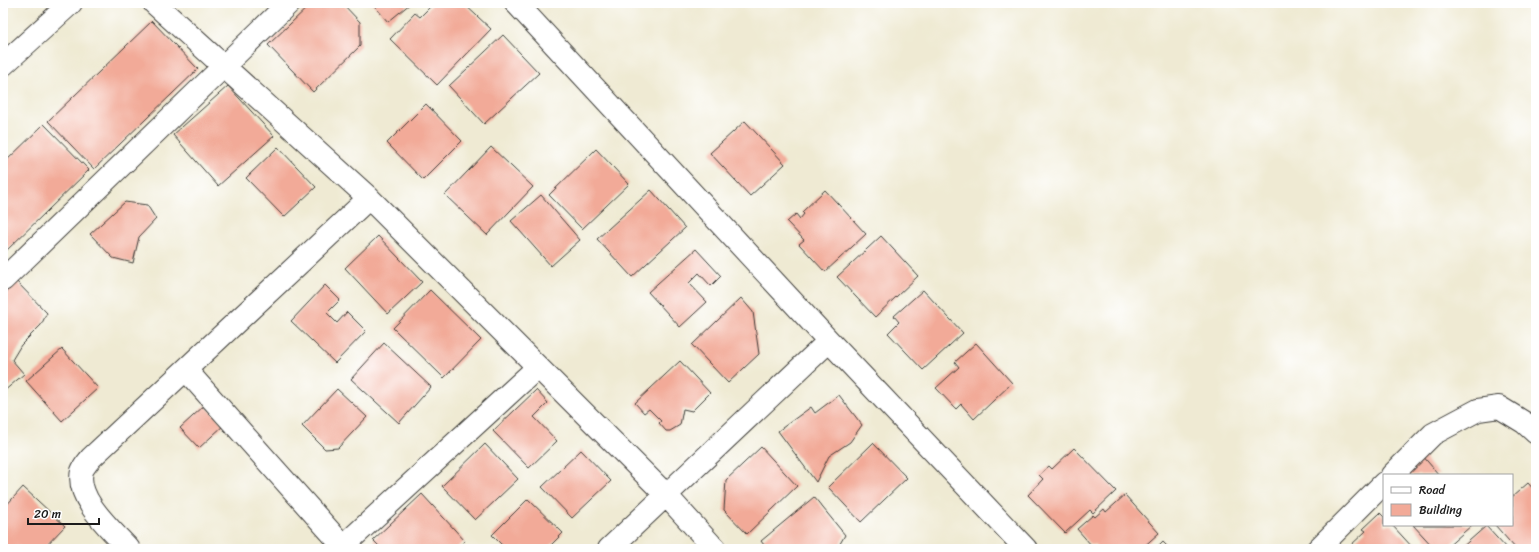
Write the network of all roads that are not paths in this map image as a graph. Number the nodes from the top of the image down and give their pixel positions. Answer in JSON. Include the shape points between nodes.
{"nodes":[{"id":1,"x":71,"y":3,"type":"edge"},
{"id":2,"x":154,"y":3,"type":"edge"},
{"id":3,"x":289,"y":3,"type":"edge"},
{"id":4,"x":516,"y":3,"type":"edge"},
{"id":5,"x":3,"y":65,"type":"edge"},
{"id":6,"x":223,"y":66,"type":"junction"},
{"id":7,"x":369,"y":198,"type":"junction"},
{"id":8,"x":3,"y":280,"type":"edge"},
{"id":9,"x":829,"y":341,"type":"junction"},
{"id":10,"x":538,"y":367,"type":"junction"},
{"id":11,"x":186,"y":370,"type":"junction"},
{"id":12,"x":1536,"y":433,"type":"edge"},
{"id":13,"x":1393,"y":474,"type":"edge"},
{"id":14,"x":1383,"y":484,"type":"edge"},
{"id":15,"x":666,"y":495,"type":"junction"},
{"id":16,"x":341,"y":548,"type":"edge"},
{"id":17,"x":129,"y":549,"type":"edge"},
{"id":18,"x":609,"y":549,"type":"edge"},
{"id":19,"x":715,"y":549,"type":"edge"},
{"id":20,"x":1026,"y":549,"type":"edge"},
{"id":21,"x":1318,"y":549,"type":"edge"}],
"edges":[{"from":1,"to":5,"type":"street"},
{"from":2,"to":6,"type":"street"},
{"from":3,"to":6,"type":"street"},
{"from":4,"to":9,"type":"street"},
{"from":6,"to":7,"type":"street"},
{"from":6,"to":8,"type":"street"},
{"from":7,"to":10,"type":"street"},
{"from":7,"to":11,"type":"street"},
{"from":9,"to":15,"type":"street"},
{"from":9,"to":20,"type":"street"},
{"from":10,"to":15,"type":"street"},
{"from":10,"to":16,"type":"street"},
{"from":11,"to":16,"type":"street"},
{"from":11,"to":17,"type":"street","via":[[91,458],[83,469],[81,481],[87,500]]},
{"from":12,"to":13,"type":"street","via":[[1499,407],[1478,410],[1433,434]]},
{"from":14,"to":21,"type":"street"},
{"from":15,"to":18,"type":"street"},
{"from":15,"to":19,"type":"street"}]}
